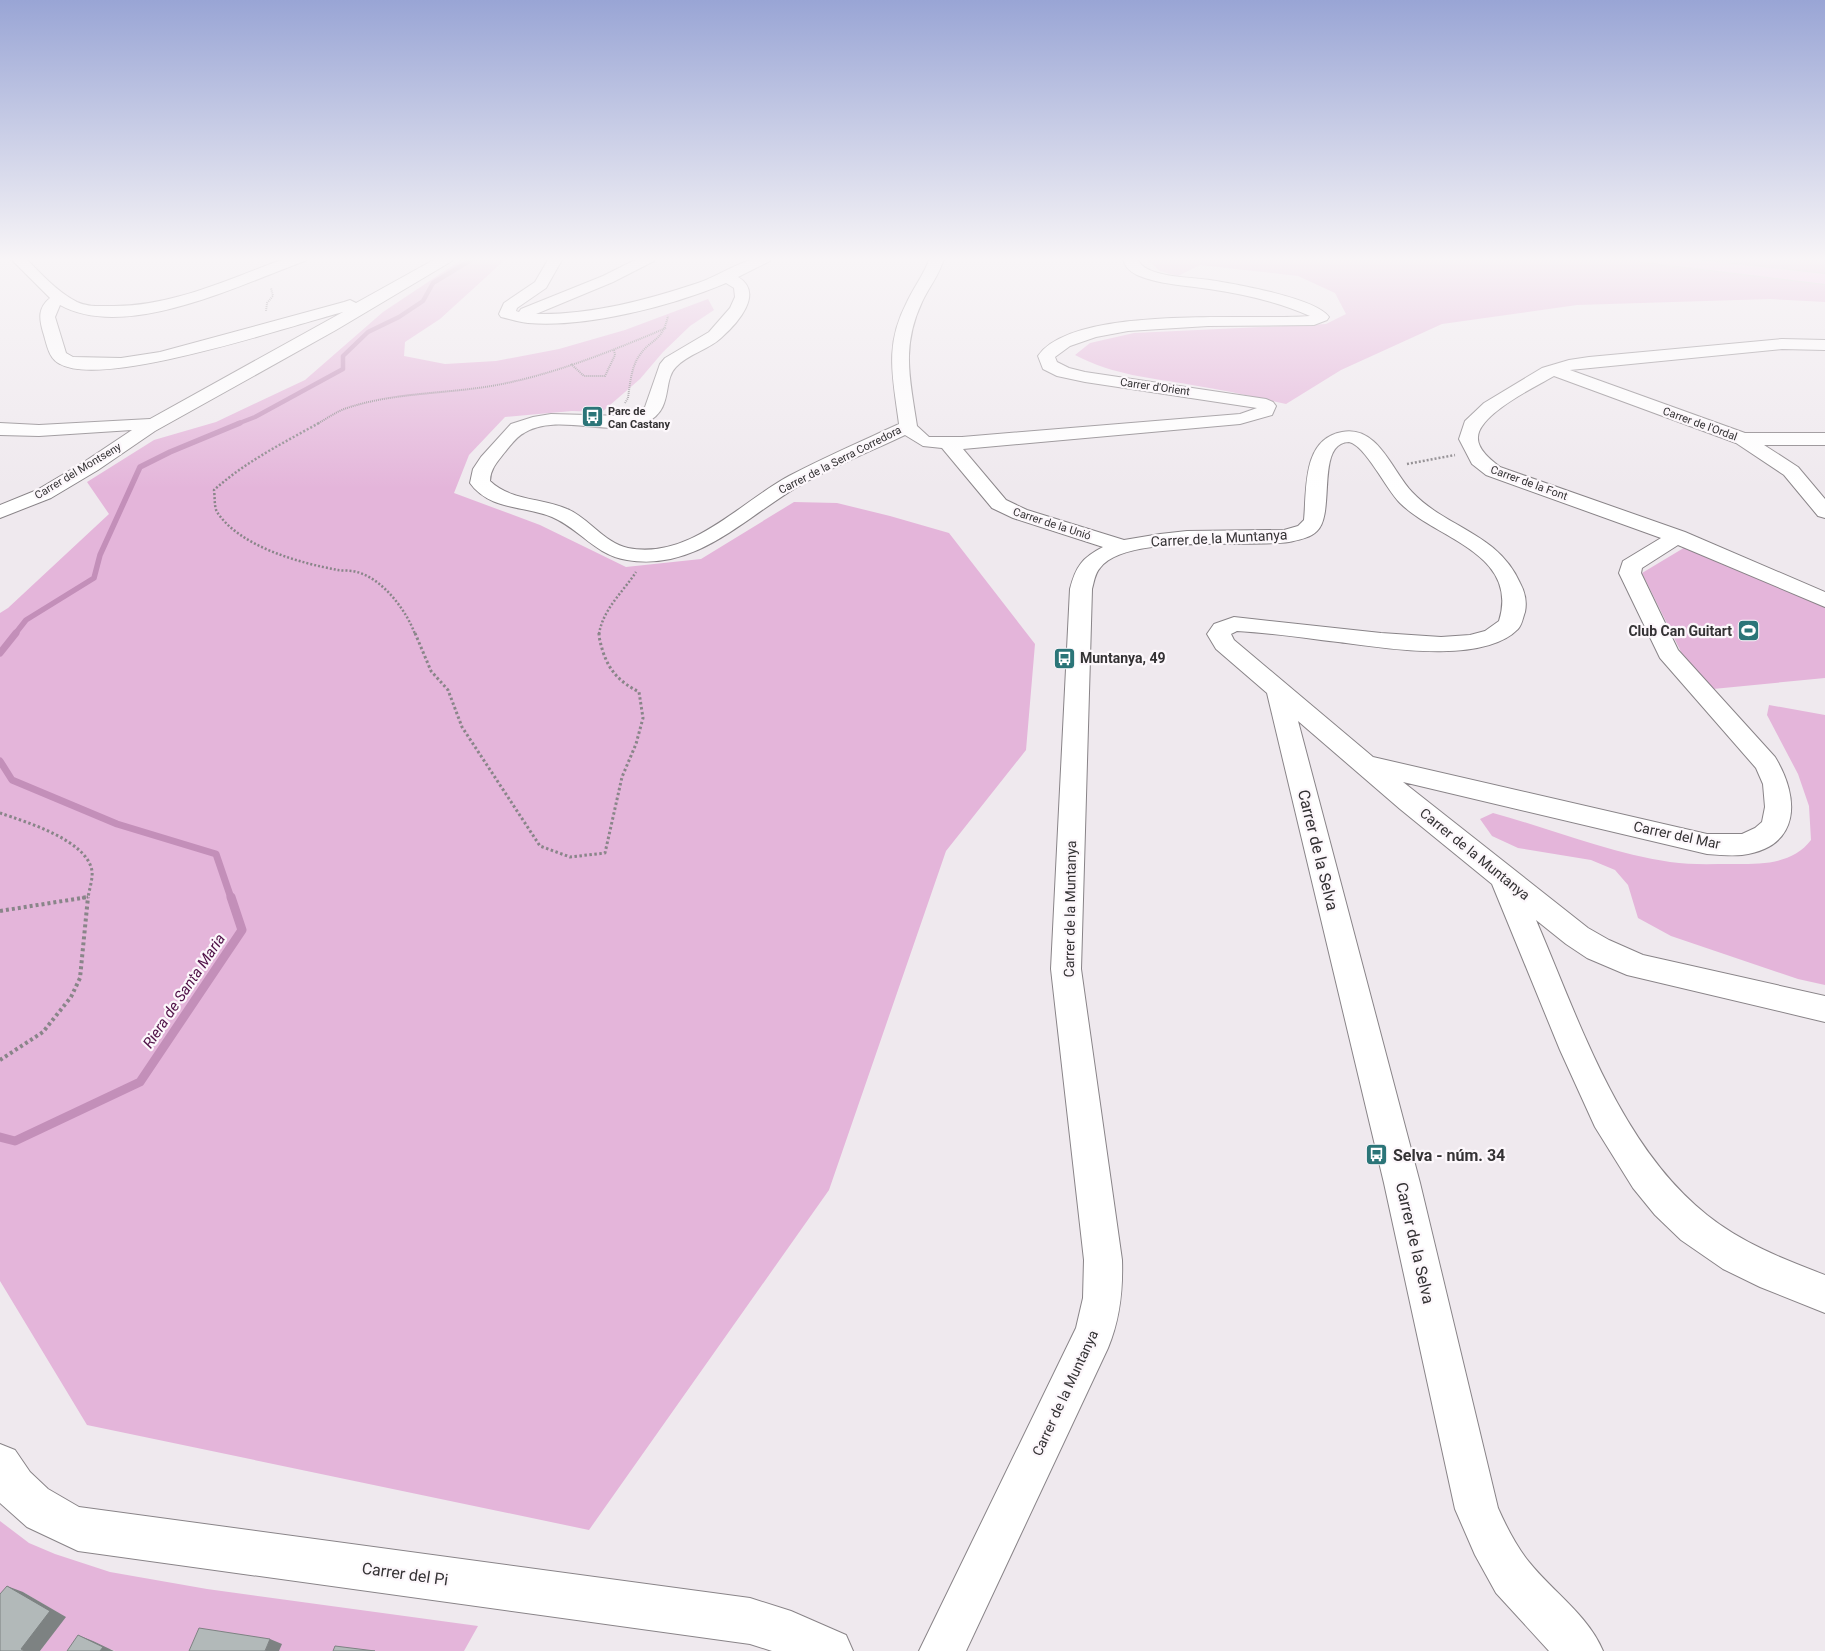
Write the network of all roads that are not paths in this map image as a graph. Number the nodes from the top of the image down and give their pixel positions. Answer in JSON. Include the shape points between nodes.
{"nodes":[{"id":1,"x":52,"y":335,"type":"edge"},
{"id":2,"x":239,"y":335,"type":"edge"},
{"id":3,"x":315,"y":335,"type":"edge"},
{"id":4,"x":715,"y":335,"type":"edge"},
{"id":5,"x":902,"y":335,"type":"edge"},
{"id":6,"x":1082,"y":335,"type":"edge"},
{"id":7,"x":1825,"y":345,"type":"edge"},
{"id":8,"x":1554,"y":370,"type":"junction"},
{"id":9,"x":153,"y":424,"type":"junction"},
{"id":10,"x":908,"y":426,"type":"junction"},
{"id":11,"x":0,"y":430,"type":"edge"},
{"id":12,"x":1743,"y":439,"type":"junction"},
{"id":13,"x":1825,"y":439,"type":"edge"},
{"id":14,"x":876,"y":442,"type":"junction"},
{"id":15,"x":939,"y":442,"type":"junction"},
{"id":16,"x":0,"y":512,"type":"edge"},
{"id":17,"x":1825,"y":512,"type":"edge"},
{"id":18,"x":1678,"y":536,"type":"junction"},
{"id":19,"x":1124,"y":547,"type":"junction"},
{"id":20,"x":1825,"y":600,"type":"edge"},
{"id":21,"x":1278,"y":689,"type":"junction"},
{"id":22,"x":1366,"y":764,"type":"junction"},
{"id":23,"x":1503,"y":877,"type":"junction"},
{"id":24,"x":1825,"y":1009,"type":"edge"},
{"id":25,"x":1825,"y":1294,"type":"edge"},
{"id":26,"x":0,"y":1465,"type":"edge"},
{"id":27,"x":830,"y":1651,"type":"edge"},
{"id":28,"x":942,"y":1651,"type":"edge"},
{"id":29,"x":1580,"y":1651,"type":"edge"}],
"edges":[{"from":1,"to":2,"type":"street","via":[[59,356],[68,362],[85,364],[121,363],[160,356]]},
{"from":3,"to":9,"type":"street","name":"Carrer del Montseny"},
{"from":4,"to":14,"type":"street","name":"Carrer de la Serra Corredora","via":[[671,362],[649,414],[636,420],[553,419],[524,425],[512,433],[486,463],[480,483],[492,494],[561,514],[609,548],[640,555],[664,555],[701,544],[794,481]]},
{"from":5,"to":10,"type":"street","name":"Carrer de la Serra Corredora","via":[[900,366]]},
{"from":6,"to":15,"type":"street","name":"Carrer d'Orient","via":[[1055,347],[1046,356],[1049,366],[1085,377],[1256,402],[1267,406],[1266,411],[1240,419]]},
{"from":7,"to":8,"type":"street","via":[[1782,344],[1590,362]]},
{"from":8,"to":12,"type":"street","name":"Carrer de l'Ordal"},
{"from":8,"to":18,"type":"street","name":"Carrer de la Font","via":[[1490,407],[1477,419],[1468,432],[1473,452],[1485,467],[1500,474]]},
{"from":9,"to":11,"type":"street","name":"Carrer del Montseny","via":[[45,432]]},
{"from":9,"to":16,"type":"street","name":"Carrer del Montseny","via":[[44,494]]},
{"from":10,"to":14,"type":"street","name":"Carrer de la Serra Corredora"},
{"from":10,"to":15,"type":"street","via":[[914,434]]},
{"from":12,"to":13,"type":"street"},
{"from":12,"to":17,"type":"street","name":"Carrer de l'Ordal","via":[[1791,472]]},
{"from":14,"to":15,"type":"street","name":"Carrer d'Orient"},
{"from":15,"to":19,"type":"street","name":"Carrer de la Unió","via":[[999,504],[1020,514]]},
{"from":18,"to":20,"type":"street","name":"Carrer de la Font"},
{"from":18,"to":22,"type":"street","name":"Carrer del Mar","via":[[1637,561],[1631,566],[1630,573],[1668,652],[1773,775],[1780,807],[1776,822],[1765,836],[1740,845],[1707,844]]},
{"from":19,"to":21,"type":"street","name":"Carrer de la Muntanya","via":[[1166,539],[1284,536],[1303,532],[1314,520],[1322,453],[1334,441],[1355,438],[1364,442],[1410,503],[1485,550],[1507,577],[1516,613],[1513,620],[1499,634],[1474,642],[1416,644],[1234,624],[1222,629],[1219,634],[1224,644]]},
{"from":19,"to":28,"type":"street","name":"Carrer de la Muntanya","via":[[1097,559],[1084,576],[1081,589],[1066,969],[1103,1260],[1101,1311],[1094,1334]]},
{"from":21,"to":22,"type":"street","name":"Carrer de la Muntanya"},
{"from":21,"to":29,"type":"street","name":"Carrer de la Selva","via":[[1402,1183],[1477,1509],[1490,1540],[1512,1577]]},
{"from":22,"to":23,"type":"street","name":"Carrer de la Muntanya"},
{"from":23,"to":24,"type":"street","name":"Carrer de la Muntanya","via":[[1576,936],[1638,966]]},
{"from":23,"to":25,"type":"street","via":[[1591,1089],[1631,1158],[1651,1185],[1668,1205],[1723,1249],[1771,1273]]},
{"from":26,"to":27,"type":"street","name":"Carrer del Pi","via":[[19,1495],[56,1520],[78,1529],[750,1622],[791,1634]]}]}
